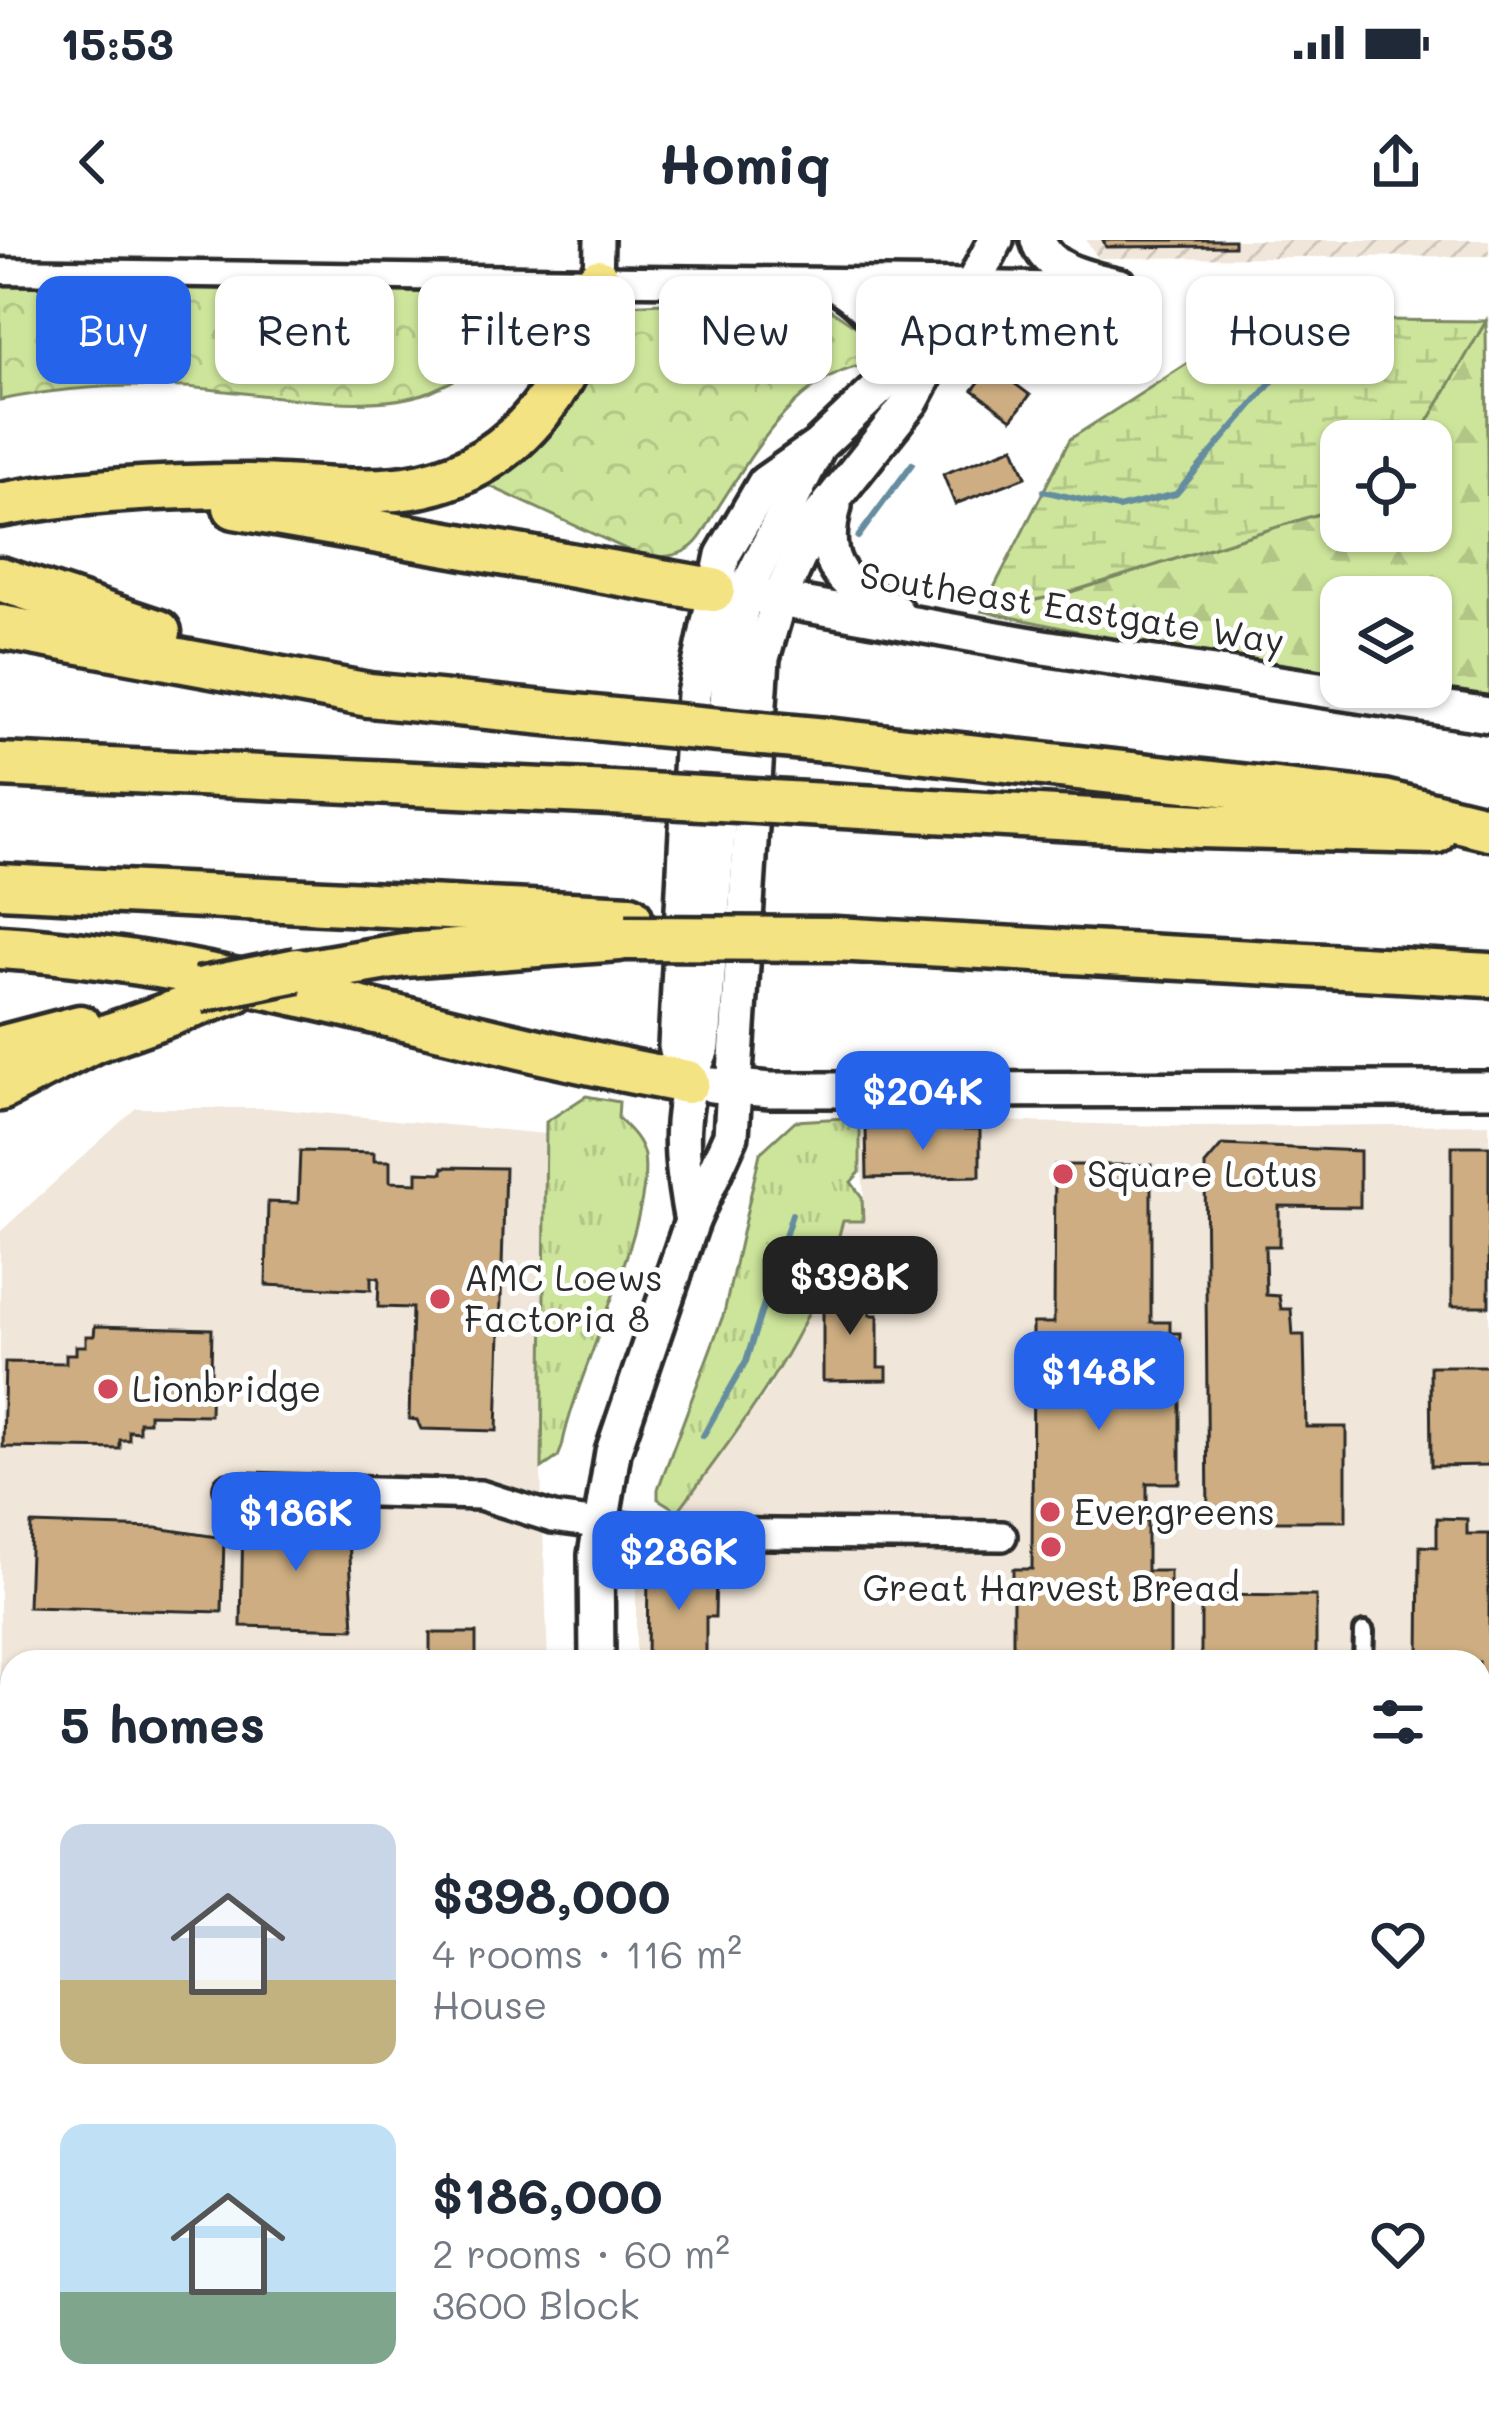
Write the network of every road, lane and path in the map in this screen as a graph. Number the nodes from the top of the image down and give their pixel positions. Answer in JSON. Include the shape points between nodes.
{"nodes":[{"id":1,"x":996,"y":240,"type":"edge"},
{"id":2,"x":1038,"y":240,"type":"edge"},
{"id":3,"x":599,"y":260,"type":"edge"},
{"id":4,"x":0,"y":271,"type":"edge"},
{"id":5,"x":978,"y":276,"type":"edge"},
{"id":6,"x":1090,"y":276,"type":"edge"},
{"id":7,"x":833,"y":286,"type":"junction"},
{"id":8,"x":856,"y":286,"type":"edge"},
{"id":9,"x":856,"y":302,"type":"edge"},
{"id":10,"x":884,"y":384,"type":"edge"},
{"id":11,"x":919,"y":384,"type":"edge"},
{"id":12,"x":843,"y":488,"type":"junction"},
{"id":13,"x":79,"y":495,"type":"junction"},
{"id":14,"x":0,"y":505,"type":"edge"},
{"id":15,"x":0,"y":579,"type":"edge"},
{"id":16,"x":729,"y":592,"type":"junction"},
{"id":17,"x":779,"y":599,"type":"junction"},
{"id":18,"x":924,"y":626,"type":"junction"},
{"id":19,"x":0,"y":627,"type":"edge"},
{"id":20,"x":469,"y":708,"type":"junction"},
{"id":21,"x":1489,"y":715,"type":"edge"},
{"id":22,"x":0,"y":765,"type":"edge"},
{"id":23,"x":1489,"y":831,"type":"edge"},
{"id":24,"x":0,"y":886,"type":"edge"},
{"id":25,"x":628,"y":928,"type":"junction"},
{"id":26,"x":0,"y":947,"type":"edge"},
{"id":27,"x":1489,"y":975,"type":"edge"},
{"id":28,"x":201,"y":996,"type":"junction"},
{"id":29,"x":0,"y":1048,"type":"edge"},
{"id":30,"x":687,"y":1082,"type":"junction"},
{"id":31,"x":734,"y":1087,"type":"junction"},
{"id":32,"x":0,"y":1089,"type":"edge"},
{"id":33,"x":1489,"y":1089,"type":"edge"},
{"id":34,"x":692,"y":1221,"type":"junction"},
{"id":35,"x":230,"y":1488,"type":"dead end"},
{"id":36,"x":599,"y":1525,"type":"junction"},
{"id":37,"x":1002,"y":1536,"type":"dead end"},
{"id":38,"x":1364,"y":1633,"type":"dead end"},
{"id":39,"x":597,"y":1650,"type":"edge"},
{"id":40,"x":1364,"y":1650,"type":"edge"}],
"edges":[{"from":1,"to":5,"type":"main road"},
{"from":2,"to":6,"type":"main road","via":[[1060,266]]},
{"from":3,"to":4,"type":"street"},
{"from":3,"to":7,"type":"street"},
{"from":3,"to":13,"type":"highway","via":[[590,318],[556,394],[496,452],[458,474],[358,490],[166,486]]},
{"from":7,"to":8,"type":"street"},
{"from":7,"to":9,"type":"street"},
{"from":10,"to":16,"type":"main road","via":[[765,483],[742,517]]},
{"from":11,"to":12,"type":"main road"},
{"from":12,"to":17,"type":"main road","via":[[815,522]]},
{"from":12,"to":18,"type":"main road","via":[[827,536],[832,562],[854,588]]},
{"from":13,"to":14,"type":"highway"},
{"from":13,"to":16,"type":"highway","via":[[198,501]]},
{"from":15,"to":20,"type":"highway","via":[[199,644]]},
{"from":16,"to":17,"type":"main road","name":"Southeast Eastgate Way"},
{"from":16,"to":30,"type":"main road","via":[[699,653],[676,1046]]},
{"from":17,"to":18,"type":"main road","name":"Southeast Eastgate Way"},
{"from":17,"to":31,"type":"main road","via":[[762,658],[752,758]]},
{"from":18,"to":21,"type":"main road","name":"Southeast Eastgate Way"},
{"from":19,"to":20,"type":"highway"},
{"from":20,"to":23,"type":"highway","bridge":true,"via":[[1383,802]]},
{"from":22,"to":23,"type":"highway","bridge":true,"via":[[1201,826]]},
{"from":24,"to":25,"type":"highway"},
{"from":25,"to":27,"type":"highway","bridge":true},
{"from":25,"to":28,"type":"highway","bridge":true,"via":[[297,970]]},
{"from":26,"to":30,"type":"highway","via":[[225,977]]},
{"from":28,"to":29,"type":"highway"},
{"from":28,"to":32,"type":"highway"},
{"from":30,"to":31,"type":"main road"},
{"from":30,"to":34,"type":"main road","via":[[680,1161]]},
{"from":31,"to":33,"type":"main road"},
{"from":31,"to":34,"type":"main road","via":[[723,1161]]},
{"from":34,"to":36,"type":"main road","via":[[613,1452]]},
{"from":35,"to":36,"type":"street","via":[[480,1495]]},
{"from":36,"to":37,"type":"street","via":[[666,1533]]},
{"from":36,"to":39,"type":"main road"},
{"from":38,"to":40,"type":"street"}]}
